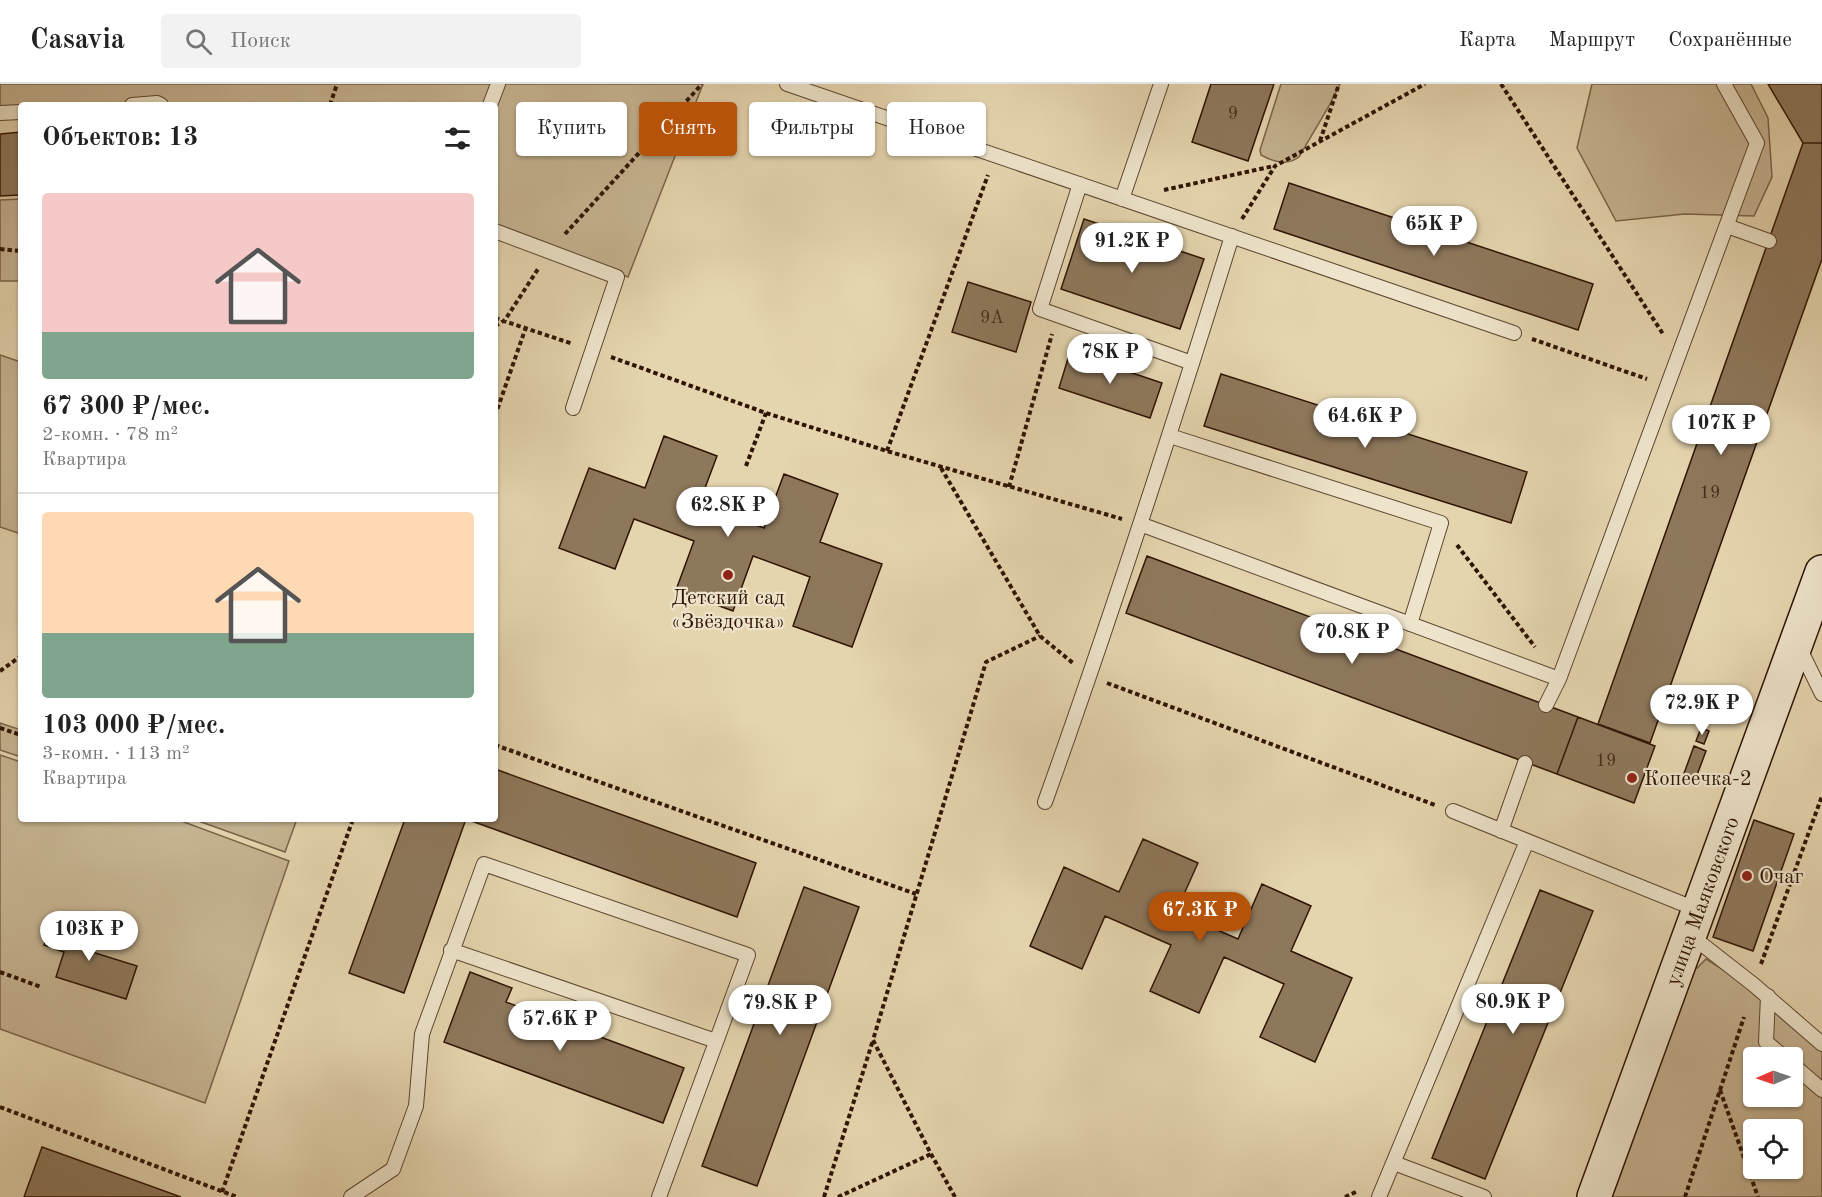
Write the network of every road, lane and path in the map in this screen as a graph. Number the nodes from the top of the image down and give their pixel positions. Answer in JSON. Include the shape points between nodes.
{"nodes":[{"id":1,"x":337,"y":84,"type":"edge"},
{"id":2,"x":498,"y":84,"type":"edge"},
{"id":3,"x":702,"y":84,"type":"edge"},
{"id":4,"x":788,"y":84,"type":"edge"},
{"id":5,"x":1161,"y":84,"type":"edge"},
{"id":6,"x":1339,"y":84,"type":"edge"},
{"id":7,"x":1425,"y":84,"type":"edge"},
{"id":8,"x":1501,"y":84,"type":"edge"},
{"id":9,"x":1724,"y":84,"type":"edge"},
{"id":10,"x":331,"y":102,"type":"edge"},
{"id":11,"x":491,"y":102,"type":"edge"},
{"id":12,"x":18,"y":112,"type":"edge"},
{"id":13,"x":0,"y":113,"type":"edge"},
{"id":14,"x":1320,"y":142,"type":"junction"},
{"id":15,"x":995,"y":155,"type":"junction"},
{"id":16,"x":1275,"y":166,"type":"junction"},
{"id":17,"x":1080,"y":184,"type":"junction"},
{"id":18,"x":1122,"y":199,"type":"junction"},
{"id":19,"x":1727,"y":226,"type":"junction"},
{"id":20,"x":498,"y":232,"type":"edge"},
{"id":21,"x":1232,"y":236,"type":"junction"},
{"id":22,"x":1769,"y":241,"type":"dead end"},
{"id":23,"x":0,"y":249,"type":"edge"},
{"id":24,"x":18,"y":251,"type":"edge"},
{"id":25,"x":549,"y":251,"type":"junction"},
{"id":26,"x":1057,"y":315,"type":"junction"},
{"id":27,"x":498,"y":319,"type":"edge"},
{"id":28,"x":505,"y":320,"type":"junction"},
{"id":29,"x":498,"y":324,"type":"edge"},
{"id":30,"x":526,"y":327,"type":"junction"},
{"id":31,"x":1514,"y":333,"type":"joint"},
{"id":32,"x":593,"y":351,"type":"junction"},
{"id":33,"x":1678,"y":358,"type":"junction"},
{"id":34,"x":1192,"y":363,"type":"junction"},
{"id":35,"x":1667,"y":387,"type":"junction"},
{"id":36,"x":498,"y":407,"type":"edge"},
{"id":37,"x":573,"y":408,"type":"dead end"},
{"id":38,"x":766,"y":413,"type":"junction"},
{"id":39,"x":1170,"y":436,"type":"junction"},
{"id":40,"x":887,"y":451,"type":"junction"},
{"id":41,"x":746,"y":466,"type":"dead end"},
{"id":42,"x":941,"y":468,"type":"junction"},
{"id":43,"x":1009,"y":487,"type":"junction"},
{"id":44,"x":1441,"y":523,"type":"junction"},
{"id":45,"x":1140,"y":524,"type":"junction"},
{"id":46,"x":1822,"y":572,"type":"edge"},
{"id":47,"x":1410,"y":624,"type":"junction"},
{"id":48,"x":1040,"y":636,"type":"junction"},
{"id":49,"x":1796,"y":642,"type":"junction"},
{"id":50,"x":18,"y":658,"type":"edge"},
{"id":51,"x":0,"y":671,"type":"edge"},
{"id":52,"x":1090,"y":677,"type":"junction"},
{"id":53,"x":1559,"y":679,"type":"junction"},
{"id":54,"x":1822,"y":694,"type":"edge"},
{"id":55,"x":1546,"y":705,"type":"dead end"},
{"id":56,"x":0,"y":728,"type":"edge"},
{"id":57,"x":18,"y":734,"type":"edge"},
{"id":58,"x":498,"y":746,"type":"edge"},
{"id":59,"x":1525,"y":763,"type":"dead end"},
{"id":60,"x":1046,"y":802,"type":"dead end"},
{"id":61,"x":1453,"y":811,"type":"joint"},
{"id":62,"x":352,"y":822,"type":"edge"},
{"id":63,"x":1501,"y":831,"type":"junction"},
{"id":64,"x":1527,"y":841,"type":"junction"},
{"id":65,"x":916,"y":894,"type":"junction"},
{"id":66,"x":1694,"y":922,"type":"junction"},
{"id":67,"x":451,"y":950,"type":"junction"},
{"id":68,"x":0,"y":972,"type":"edge"},
{"id":69,"x":41,"y":987,"type":"dead end"},
{"id":70,"x":1768,"y":996,"type":"junction"},
{"id":71,"x":873,"y":1040,"type":"junction"},
{"id":72,"x":716,"y":1041,"type":"junction"},
{"id":73,"x":1822,"y":1044,"type":"edge"},
{"id":74,"x":1772,"y":1047,"type":"edge"},
{"id":75,"x":1803,"y":1074,"type":"edge"},
{"id":76,"x":1720,"y":1090,"type":"dead end"},
{"id":77,"x":1822,"y":1090,"type":"edge"},
{"id":78,"x":0,"y":1107,"type":"edge"},
{"id":79,"x":930,"y":1154,"type":"junction"},
{"id":80,"x":1394,"y":1163,"type":"junction"},
{"id":81,"x":222,"y":1192,"type":"junction"},
{"id":82,"x":237,"y":1197,"type":"edge"},
{"id":83,"x":351,"y":1197,"type":"edge"},
{"id":84,"x":659,"y":1197,"type":"edge"},
{"id":85,"x":824,"y":1197,"type":"edge"},
{"id":86,"x":838,"y":1197,"type":"edge"},
{"id":87,"x":955,"y":1197,"type":"edge"},
{"id":88,"x":1379,"y":1197,"type":"edge"},
{"id":89,"x":1484,"y":1197,"type":"edge"},
{"id":90,"x":1594,"y":1197,"type":"edge"},
{"id":91,"x":1758,"y":1197,"type":"edge"}],
"edges":[{"from":1,"to":10,"type":"path"},
{"from":2,"to":11,"type":"lane"},
{"from":3,"to":25,"type":"path"},
{"from":4,"to":15,"type":"lane"},
{"from":5,"to":18,"type":"lane"},
{"from":6,"to":14,"type":"path"},
{"from":7,"to":14,"type":"path"},
{"from":8,"to":33,"type":"path"},
{"from":9,"to":19,"type":"lane","via":[[1757,143]]},
{"from":12,"to":13,"type":"lane"},
{"from":14,"to":16,"type":"path"},
{"from":15,"to":17,"type":"lane"},
{"from":15,"to":40,"type":"path"},
{"from":16,"to":18,"type":"path"},
{"from":16,"to":21,"type":"path"},
{"from":17,"to":18,"type":"lane"},
{"from":17,"to":26,"type":"lane","via":[[1040,309]]},
{"from":18,"to":21,"type":"lane"},
{"from":19,"to":22,"type":"lane"},
{"from":19,"to":33,"type":"lane"},
{"from":20,"to":25,"type":"lane"},
{"from":21,"to":31,"type":"lane"},
{"from":21,"to":34,"type":"lane"},
{"from":23,"to":24,"type":"path"},
{"from":25,"to":28,"type":"path"},
{"from":25,"to":32,"type":"lane","via":[[617,277]]},
{"from":26,"to":34,"type":"lane"},
{"from":26,"to":43,"type":"path"},
{"from":27,"to":28,"type":"path"},
{"from":28,"to":29,"type":"path"},
{"from":28,"to":30,"type":"path"},
{"from":30,"to":32,"type":"path"},
{"from":30,"to":36,"type":"path"},
{"from":31,"to":35,"type":"path"},
{"from":32,"to":37,"type":"lane"},
{"from":32,"to":38,"type":"path"},
{"from":33,"to":35,"type":"lane"},
{"from":34,"to":39,"type":"lane"},
{"from":35,"to":53,"type":"lane"},
{"from":38,"to":40,"type":"path"},
{"from":38,"to":41,"type":"path"},
{"from":39,"to":44,"type":"lane"},
{"from":39,"to":45,"type":"lane"},
{"from":40,"to":42,"type":"path"},
{"from":42,"to":43,"type":"path"},
{"from":42,"to":48,"type":"path"},
{"from":43,"to":45,"type":"path"},
{"from":44,"to":47,"type":"lane"},
{"from":44,"to":53,"type":"path"},
{"from":45,"to":47,"type":"lane"},
{"from":45,"to":52,"type":"lane"},
{"from":46,"to":49,"type":"main road","name":"улица Маяковского"},
{"from":47,"to":53,"type":"lane"},
{"from":48,"to":52,"type":"path"},
{"from":48,"to":65,"type":"path","via":[[986,662]]},
{"from":49,"to":54,"type":"lane"},
{"from":49,"to":66,"type":"main road","name":"улица Маяковского"},
{"from":50,"to":51,"type":"path"},
{"from":52,"to":60,"type":"lane"},
{"from":52,"to":61,"type":"path"},
{"from":53,"to":55,"type":"lane"},
{"from":56,"to":57,"type":"path"},
{"from":58,"to":65,"type":"path"},
{"from":59,"to":63,"type":"lane"},
{"from":61,"to":63,"type":"lane"},
{"from":62,"to":81,"type":"path"},
{"from":63,"to":64,"type":"lane"},
{"from":64,"to":66,"type":"lane"},
{"from":64,"to":80,"type":"lane"},
{"from":65,"to":71,"type":"path"},
{"from":66,"to":70,"type":"lane"},
{"from":66,"to":90,"type":"main road","name":"улица Маяковского"},
{"from":67,"to":72,"type":"lane"},
{"from":67,"to":72,"type":"lane","via":[[484,864],[506,871],[748,955]]},
{"from":67,"to":83,"type":"lane","via":[[422,1034],[416,1106],[393,1169]]},
{"from":68,"to":69,"type":"path"},
{"from":70,"to":73,"type":"lane"},
{"from":70,"to":74,"type":"lane","via":[[1766,1042]]},
{"from":71,"to":79,"type":"path"},
{"from":71,"to":85,"type":"path"},
{"from":72,"to":84,"type":"lane"},
{"from":75,"to":77,"type":"lane"},
{"from":76,"to":91,"type":"path"},
{"from":78,"to":81,"type":"path"},
{"from":79,"to":86,"type":"path"},
{"from":79,"to":87,"type":"path"},
{"from":80,"to":88,"type":"lane"},
{"from":80,"to":89,"type":"lane"},
{"from":81,"to":82,"type":"path"}]}
